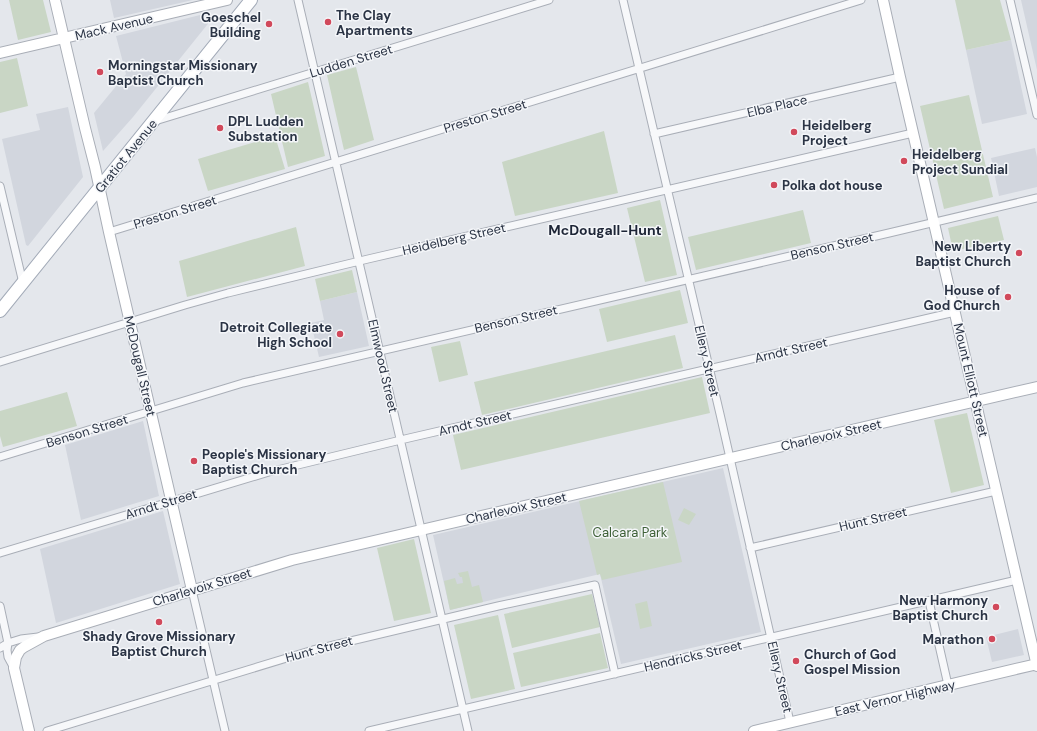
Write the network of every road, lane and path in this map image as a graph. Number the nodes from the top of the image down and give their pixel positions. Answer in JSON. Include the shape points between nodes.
{"nodes":[{"id":1,"x":55,"y":0,"type":"edge"},
{"id":2,"x":223,"y":0,"type":"edge"},
{"id":3,"x":251,"y":0,"type":"edge"},
{"id":4,"x":298,"y":0,"type":"edge"},
{"id":5,"x":549,"y":0,"type":"edge"},
{"id":6,"x":622,"y":0,"type":"edge"},
{"id":7,"x":861,"y":0,"type":"edge"},
{"id":8,"x":883,"y":0,"type":"edge"},
{"id":9,"x":1010,"y":0,"type":"edge"},
{"id":10,"x":64,"y":38,"type":"junction"},
{"id":11,"x":0,"y":53,"type":"edge"},
{"id":12,"x":638,"y":69,"type":"junction"},
{"id":13,"x":314,"y":72,"type":"junction"},
{"id":14,"x":900,"y":77,"type":"junction"},
{"id":15,"x":1037,"y":115,"type":"edge"},
{"id":16,"x":153,"y":122,"type":"junction"},
{"id":17,"x":913,"y":133,"type":"junction"},
{"id":18,"x":654,"y":134,"type":"junction"},
{"id":19,"x":335,"y":162,"type":"junction"},
{"id":20,"x":0,"y":186,"type":"edge"},
{"id":21,"x":100,"y":188,"type":"junction"},
{"id":22,"x":667,"y":190,"type":"junction"},
{"id":23,"x":1037,"y":198,"type":"edge"},
{"id":24,"x":934,"y":222,"type":"junction"},
{"id":25,"x":109,"y":232,"type":"junction"},
{"id":26,"x":358,"y":261,"type":"junction"},
{"id":27,"x":688,"y":280,"type":"junction"},
{"id":28,"x":23,"y":283,"type":"junction"},
{"id":29,"x":0,"y":311,"type":"edge"},
{"id":30,"x":955,"y":312,"type":"junction"},
{"id":31,"x":130,"y":322,"type":"junction"},
{"id":32,"x":379,"y":351,"type":"junction"},
{"id":33,"x":0,"y":362,"type":"edge"},
{"id":34,"x":708,"y":369,"type":"junction"},
{"id":35,"x":1037,"y":387,"type":"edge"},
{"id":36,"x":976,"y":401,"type":"junction"},
{"id":37,"x":150,"y":411,"type":"junction"},
{"id":38,"x":400,"y":440,"type":"junction"},
{"id":39,"x":0,"y":457,"type":"edge"},
{"id":40,"x":729,"y":458,"type":"junction"},
{"id":41,"x":996,"y":491,"type":"junction"},
{"id":42,"x":171,"y":501,"type":"junction"},
{"id":43,"x":421,"y":530,"type":"junction"},
{"id":44,"x":750,"y":548,"type":"junction"},
{"id":45,"x":0,"y":554,"type":"edge"},
{"id":46,"x":1017,"y":580,"type":"junction"},
{"id":47,"x":192,"y":590,"type":"junction"},
{"id":48,"x":929,"y":601,"type":"junction"},
{"id":49,"x":0,"y":606,"type":"edge"},
{"id":50,"x":442,"y":619,"type":"junction"},
{"id":51,"x":44,"y":636,"type":"junction"},
{"id":52,"x":771,"y":638,"type":"junction"},
{"id":53,"x":8,"y":643,"type":"junction"},
{"id":54,"x":0,"y":648,"type":"edge"},
{"id":55,"x":1037,"y":665,"type":"edge"},
{"id":56,"x":14,"y":668,"type":"junction"},
{"id":57,"x":615,"y":674,"type":"junction"},
{"id":58,"x":213,"y":680,"type":"junction"},
{"id":59,"x":948,"y":685,"type":"junction"},
{"id":60,"x":463,"y":709,"type":"junction"},
{"id":61,"x":790,"y":722,"type":"junction"},
{"id":62,"x":29,"y":731,"type":"edge"},
{"id":63,"x":47,"y":731,"type":"edge"},
{"id":64,"x":225,"y":731,"type":"edge"},
{"id":65,"x":369,"y":731,"type":"edge"},
{"id":66,"x":468,"y":731,"type":"edge"},
{"id":67,"x":754,"y":731,"type":"edge"}],
"edges":[{"from":1,"to":10,"type":"street","name":"McDougall Street"},
{"from":2,"to":10,"type":"street","name":"Mack Avenue"},
{"from":3,"to":16,"type":"main road","name":"Gratiot Avenue"},
{"from":4,"to":13,"type":"street","name":"Elmwood Street"},
{"from":5,"to":13,"type":"street","name":"Ludden Street"},
{"from":6,"to":12,"type":"street","name":"Ellery Street"},
{"from":7,"to":12,"type":"street","name":"Preston Street"},
{"from":8,"to":14,"type":"street","name":"Mount Elliott Street"},
{"from":9,"to":15,"type":"street"},
{"from":10,"to":11,"type":"street","name":"Mack Avenue"},
{"from":10,"to":21,"type":"street","name":"McDougall Street"},
{"from":12,"to":18,"type":"street","name":"Ellery Street"},
{"from":12,"to":19,"type":"street","name":"Preston Street"},
{"from":13,"to":16,"type":"street","name":"Ludden Street"},
{"from":13,"to":19,"type":"street","name":"Elmwood Street"},
{"from":14,"to":17,"type":"street","name":"Mount Elliott Street"},
{"from":14,"to":18,"type":"street","name":"Elba Place"},
{"from":16,"to":21,"type":"main road","name":"Gratiot Avenue"},
{"from":17,"to":22,"type":"street","name":"Heidelberg Street"},
{"from":17,"to":24,"type":"street","name":"Mount Elliott Street"},
{"from":18,"to":22,"type":"street","name":"Ellery Street"},
{"from":19,"to":25,"type":"street","name":"Preston Street"},
{"from":19,"to":26,"type":"street","name":"Elmwood Street"},
{"from":20,"to":28,"type":"street"},
{"from":21,"to":25,"type":"street","name":"McDougall Street"},
{"from":21,"to":28,"type":"main road","name":"Gratiot Avenue"},
{"from":22,"to":26,"type":"street","name":"Heidelberg Street"},
{"from":22,"to":27,"type":"street","name":"Ellery Street"},
{"from":23,"to":24,"type":"street","name":"Benson Street"},
{"from":24,"to":27,"type":"street","name":"Benson Street"},
{"from":24,"to":30,"type":"street","name":"Mount Elliott Street"},
{"from":25,"to":31,"type":"street","name":"McDougall Street"},
{"from":26,"to":31,"type":"street","name":"Heidelberg Street"},
{"from":26,"to":32,"type":"street","name":"Elmwood Street"},
{"from":27,"to":32,"type":"street","name":"Benson Street"},
{"from":27,"to":34,"type":"street","name":"Ellery Street"},
{"from":28,"to":29,"type":"main road","name":"Gratiot Avenue"},
{"from":30,"to":34,"type":"street","name":"Arndt Street"},
{"from":30,"to":36,"type":"street","name":"Mount Elliott Street"},
{"from":31,"to":33,"type":"street","name":"Heidelberg Street"},
{"from":31,"to":37,"type":"street","name":"McDougall Street"},
{"from":32,"to":37,"type":"street","name":"Benson Street","via":[[243,383]]},
{"from":32,"to":38,"type":"street","name":"Elmwood Street"},
{"from":34,"to":38,"type":"street","name":"Arndt Street"},
{"from":34,"to":40,"type":"street","name":"Ellery Street"},
{"from":35,"to":36,"type":"street","name":"Charlevoix Street"},
{"from":36,"to":40,"type":"street","name":"Charlevoix Street"},
{"from":36,"to":41,"type":"street","name":"Mount Elliott Street"},
{"from":37,"to":39,"type":"street","name":"Benson Street"},
{"from":37,"to":42,"type":"street","name":"McDougall Street"},
{"from":38,"to":42,"type":"street","name":"Arndt Street","via":[[269,472]]},
{"from":38,"to":43,"type":"street","name":"Elmwood Street"},
{"from":40,"to":43,"type":"street","name":"Charlevoix Street"},
{"from":40,"to":44,"type":"street","name":"Ellery Street"},
{"from":41,"to":44,"type":"street","name":"Hunt Street"},
{"from":41,"to":46,"type":"street","name":"Mount Elliott Street"},
{"from":42,"to":45,"type":"street","name":"Arndt Street"},
{"from":42,"to":47,"type":"street","name":"McDougall Street"},
{"from":43,"to":47,"type":"street","name":"Charlevoix Street","via":[[292,560]]},
{"from":43,"to":50,"type":"street","name":"Elmwood Street"},
{"from":44,"to":52,"type":"street","name":"Ellery Street"},
{"from":46,"to":48,"type":"street","name":"Hendricks Street"},
{"from":46,"to":55,"type":"street","name":"Mount Elliott Street"},
{"from":47,"to":51,"type":"street","name":"Charlevoix Street"},
{"from":47,"to":58,"type":"street","name":"McDougall Street"},
{"from":48,"to":52,"type":"street","name":"Hendricks Street"},
{"from":48,"to":59,"type":"street"},
{"from":49,"to":53,"type":"street"},
{"from":50,"to":57,"type":"street","name":"Hunt Street","via":[[596,585]]},
{"from":50,"to":58,"type":"street","name":"Hunt Street","via":[[313,650]]},
{"from":50,"to":60,"type":"street","name":"Elmwood Street"},
{"from":51,"to":53,"type":"street","name":"Charlevoix Street"},
{"from":51,"to":56,"type":"street","via":[[20,650]]},
{"from":52,"to":57,"type":"street","name":"Hendricks Street"},
{"from":52,"to":61,"type":"street","name":"Ellery Street"},
{"from":53,"to":54,"type":"street","name":"Charlevoix Street"},
{"from":53,"to":56,"type":"street","via":[[8,658]]},
{"from":55,"to":59,"type":"street","name":"East Vernor Highway"},
{"from":56,"to":62,"type":"street"},
{"from":57,"to":60,"type":"street","name":"Hendricks Street"},
{"from":58,"to":63,"type":"street","name":"Hunt Street"},
{"from":58,"to":64,"type":"street","name":"McDougall Street"},
{"from":59,"to":61,"type":"street","name":"East Vernor Highway"},
{"from":60,"to":65,"type":"street","name":"Hendricks Street"},
{"from":60,"to":66,"type":"street","name":"Elmwood Street"},
{"from":61,"to":67,"type":"street","name":"East Vernor Highway"}]}
